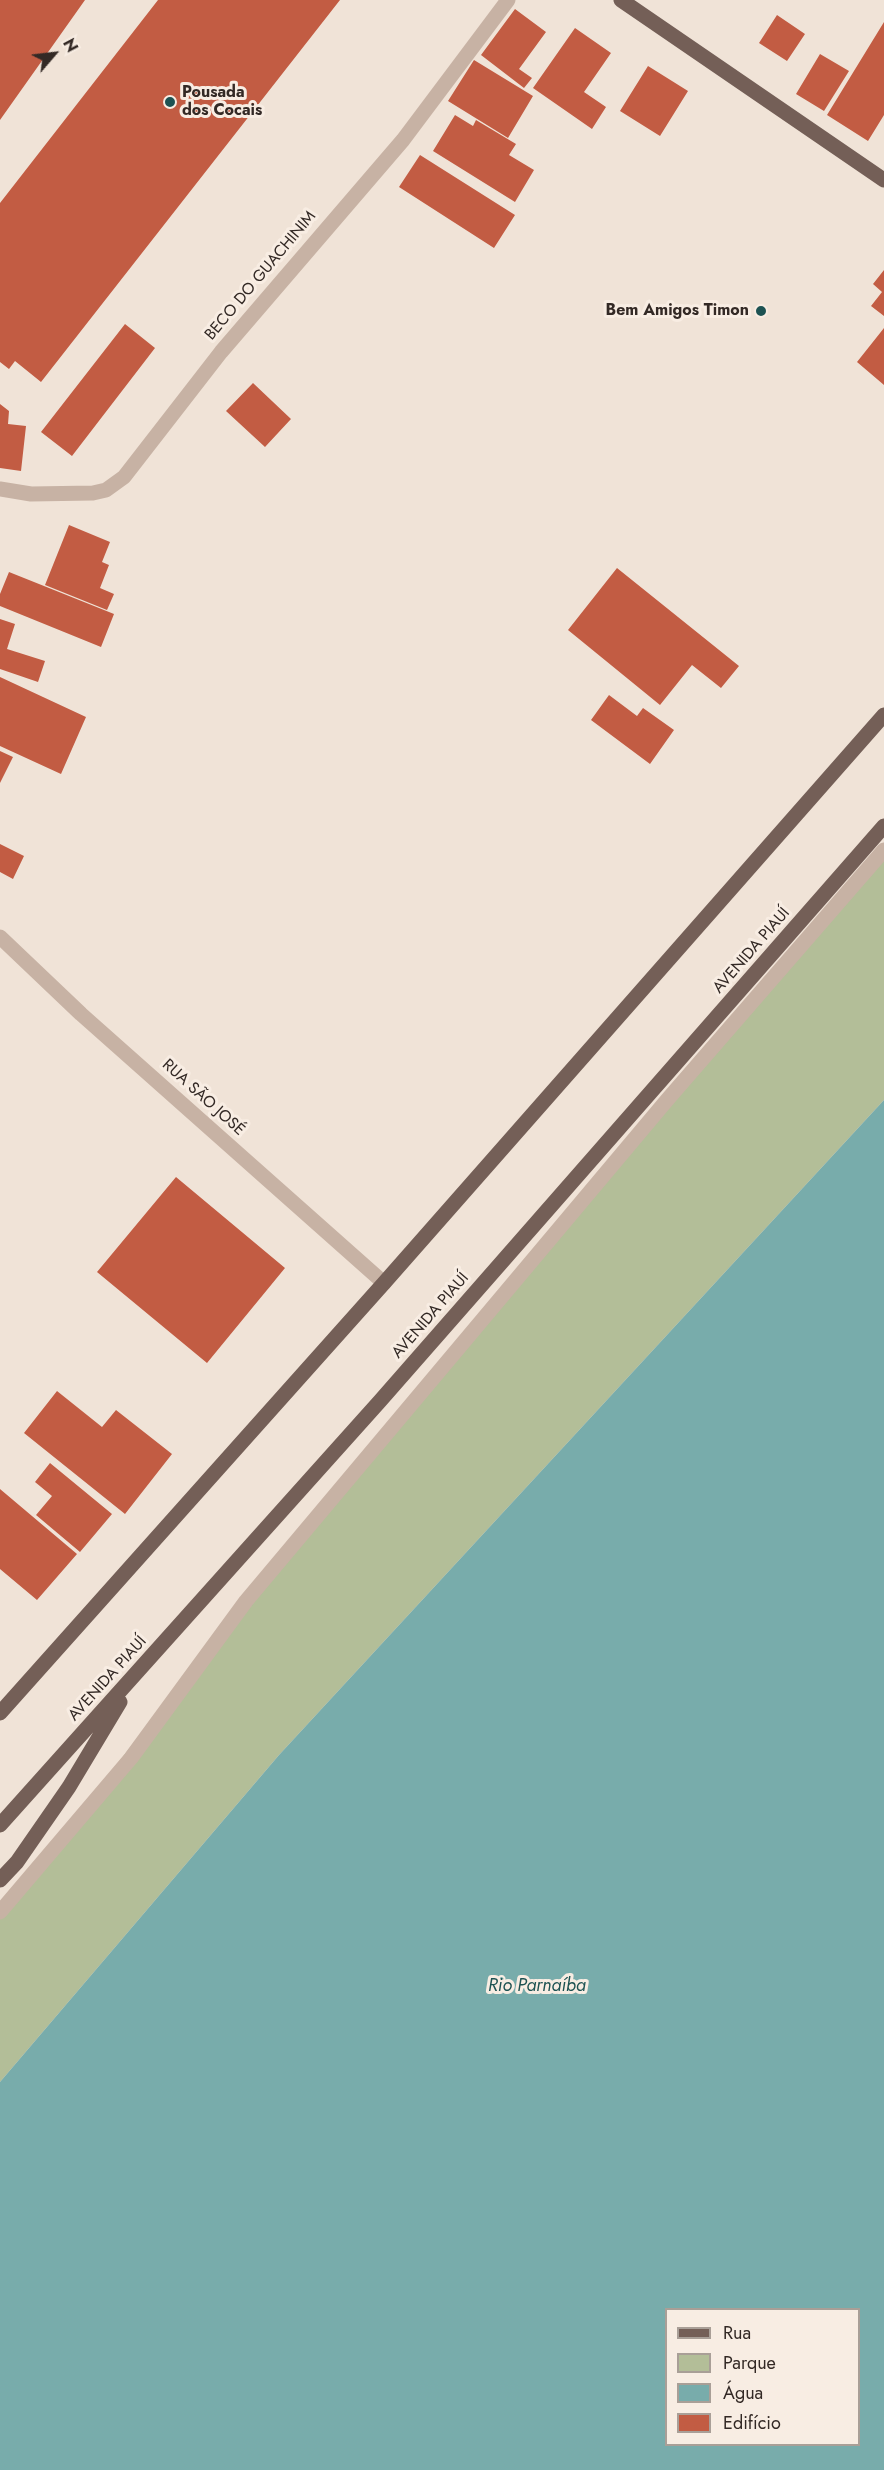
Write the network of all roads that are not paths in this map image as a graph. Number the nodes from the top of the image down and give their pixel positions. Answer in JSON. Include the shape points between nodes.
{"nodes":[{"id":1,"x":508,"y":0,"type":"edge"},
{"id":2,"x":621,"y":0,"type":"edge"},
{"id":3,"x":884,"y":180,"type":"edge"},
{"id":4,"x":0,"y":489,"type":"edge"},
{"id":5,"x":884,"y":715,"type":"edge"},
{"id":6,"x":884,"y":826,"type":"edge"},
{"id":7,"x":884,"y":850,"type":"edge"},
{"id":8,"x":0,"y":937,"type":"edge"},
{"id":9,"x":384,"y":1282,"type":"junction"},
{"id":10,"x":138,"y":1672,"type":"junction"},
{"id":11,"x":0,"y":1713,"type":"edge"},
{"id":12,"x":0,"y":1825,"type":"edge"},
{"id":13,"x":0,"y":1881,"type":"edge"},
{"id":14,"x":0,"y":1912,"type":"edge"}],
"edges":[{"from":1,"to":4,"type":"street","name":"BECO DO GUACHINIM","via":[[403,140],[220,352],[124,477],[106,490],[93,493],[31,494]]},
{"from":2,"to":3,"type":"main road"},
{"from":5,"to":9,"type":"main road"},
{"from":6,"to":10,"type":"main road","name":"AVENIDA PIAUÍ"},
{"from":7,"to":14,"type":"street","via":[[652,1118],[246,1601],[131,1758]]},
{"from":8,"to":9,"type":"street","name":"RUA SÃO JOSÉ","via":[[81,1014]]},
{"from":9,"to":11,"type":"main road"},
{"from":10,"to":12,"type":"main road","name":"AVENIDA PIAUÍ"},
{"from":10,"to":13,"type":"main road","via":[[69,1787]]}]}
